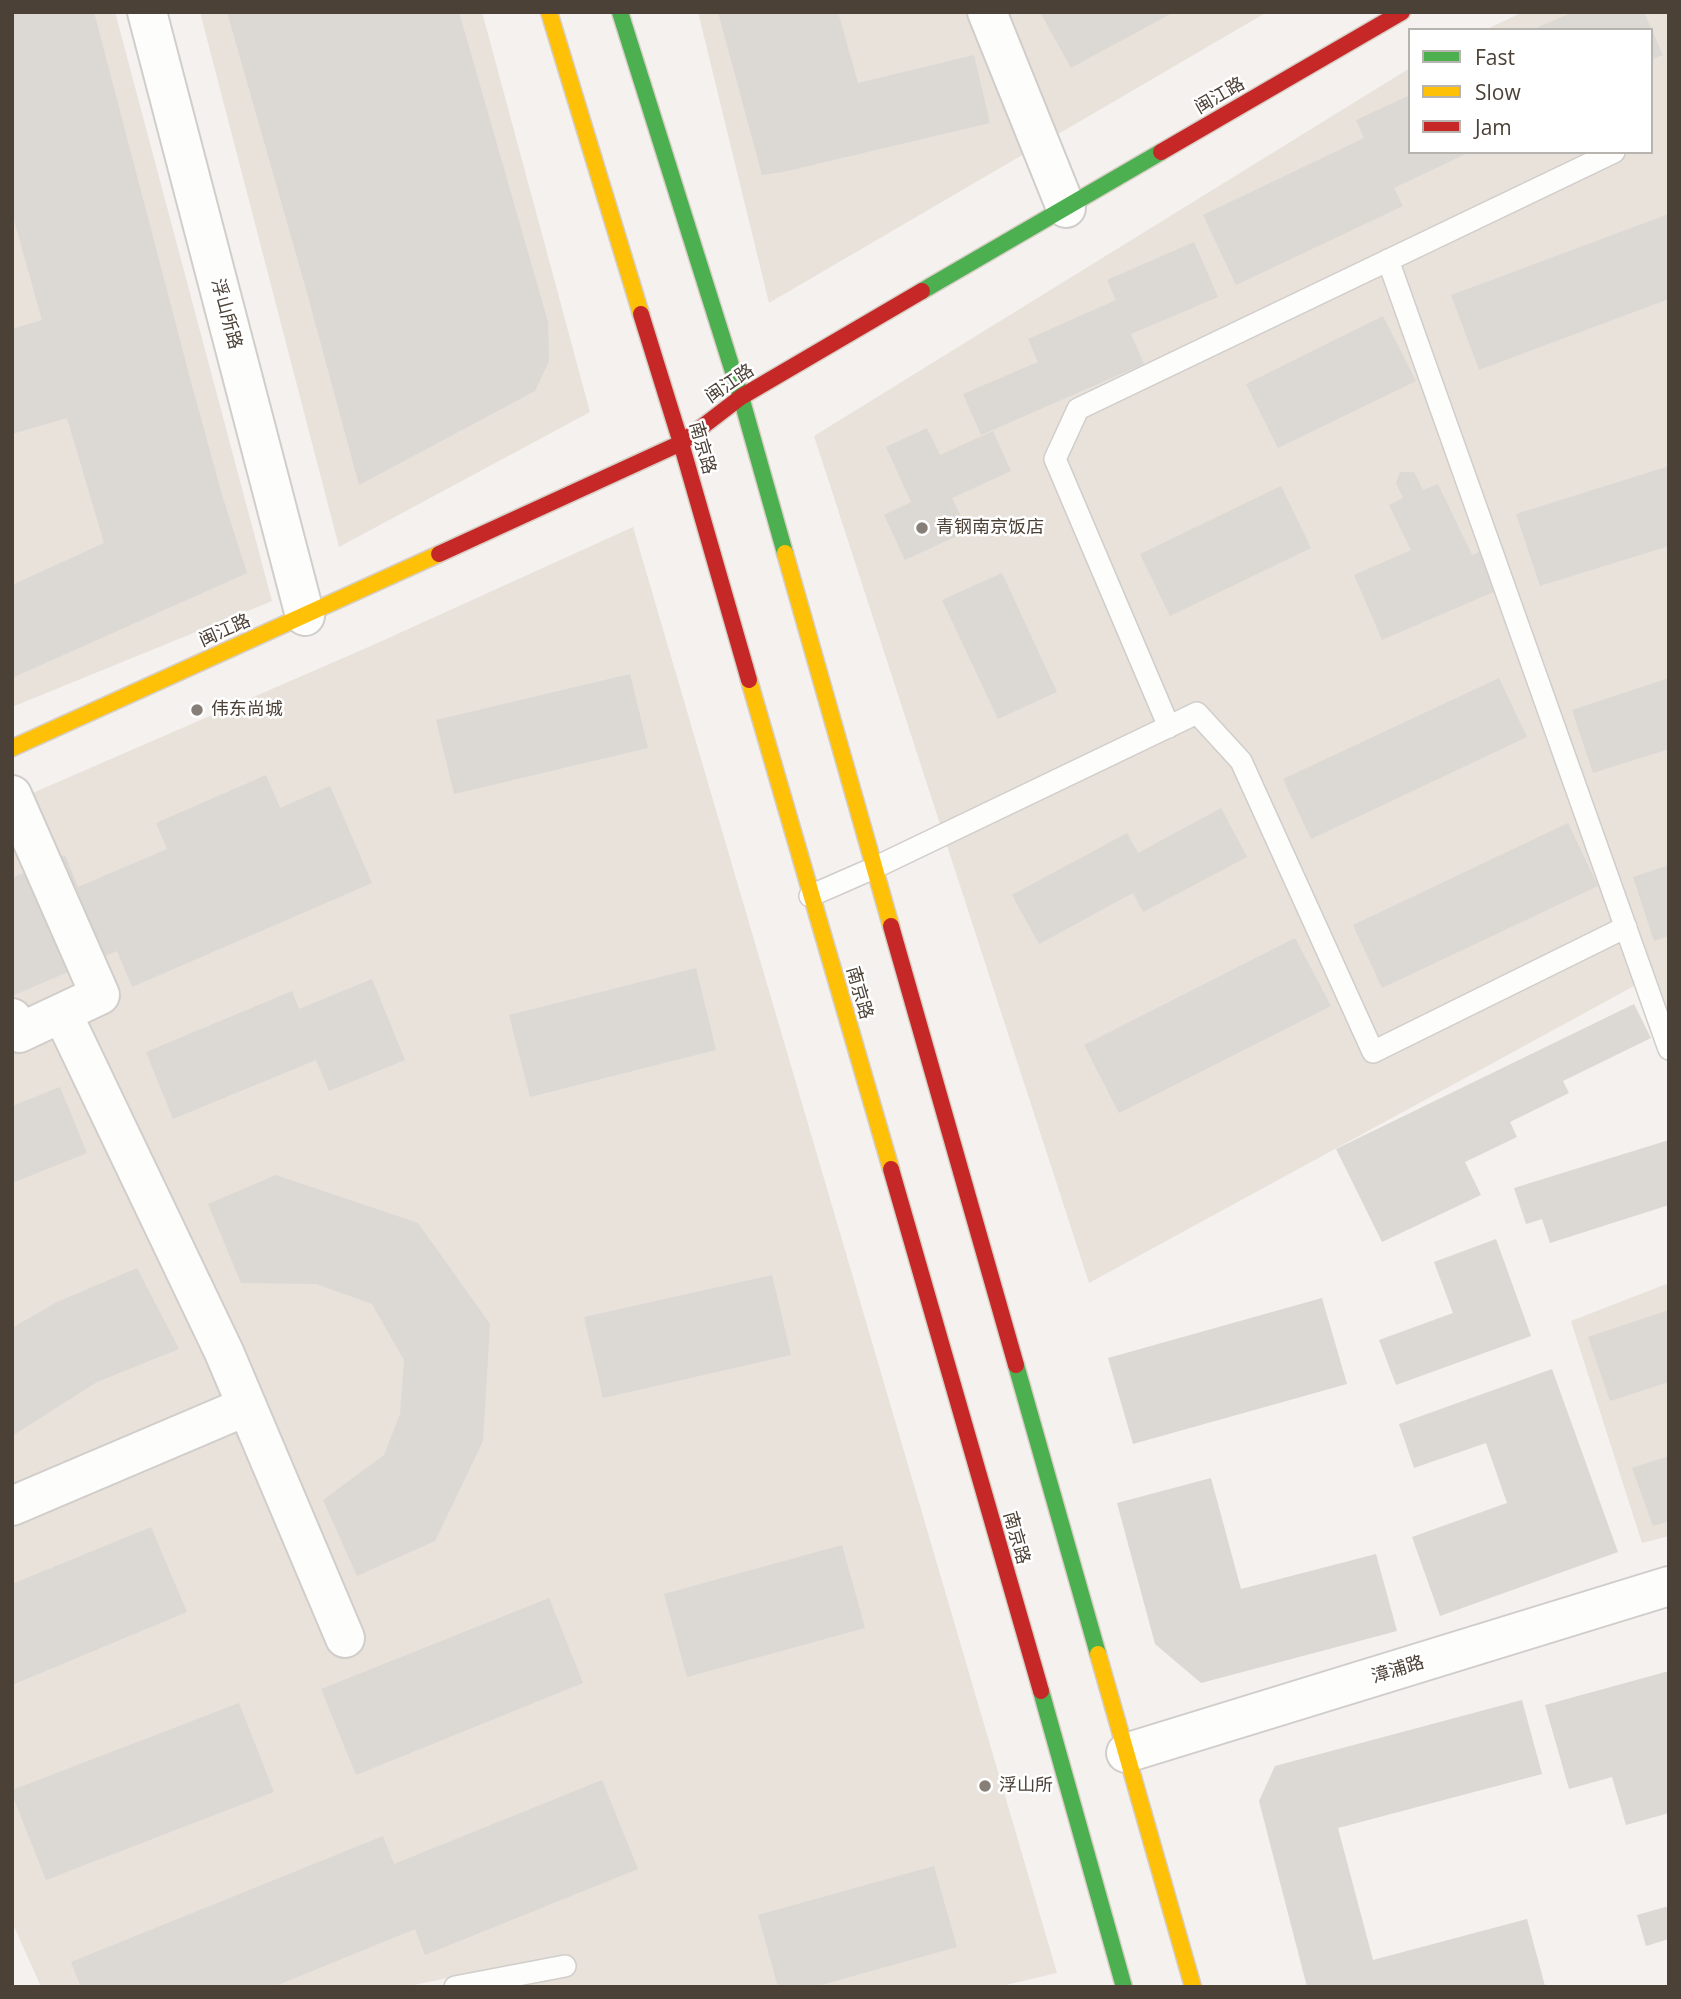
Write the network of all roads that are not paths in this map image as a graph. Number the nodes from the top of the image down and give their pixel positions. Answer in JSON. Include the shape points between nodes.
{"nodes":[{"id":1,"x":147,"y":12,"type":"edge"},
{"id":2,"x":549,"y":12,"type":"edge"},
{"id":3,"x":620,"y":12,"type":"edge"},
{"id":4,"x":987,"y":12,"type":"edge"},
{"id":5,"x":1402,"y":12,"type":"edge"},
{"id":6,"x":1610,"y":154,"type":"edge"},
{"id":7,"x":1066,"y":208,"type":"junction"},
{"id":8,"x":1388,"y":260,"type":"junction"},
{"id":9,"x":741,"y":397,"type":"junction"},
{"id":10,"x":681,"y":443,"type":"junction"},
{"id":11,"x":305,"y":616,"type":"junction"},
{"id":12,"x":1169,"y":727,"type":"junction"},
{"id":13,"x":12,"y":748,"type":"edge"},
{"id":14,"x":12,"y":795,"type":"edge"},
{"id":15,"x":874,"y":868,"type":"junction"},
{"id":16,"x":810,"y":895,"type":"junction"},
{"id":17,"x":1626,"y":927,"type":"junction"},
{"id":18,"x":62,"y":1013,"type":"junction"},
{"id":19,"x":12,"y":1018,"type":"edge"},
{"id":20,"x":1669,"y":1049,"type":"edge"},
{"id":21,"x":247,"y":1406,"type":"junction"},
{"id":22,"x":12,"y":1506,"type":"edge"},
{"id":23,"x":1669,"y":1586,"type":"edge"},
{"id":24,"x":345,"y":1638,"type":"dead end"},
{"id":25,"x":1126,"y":1753,"type":"junction"},
{"id":26,"x":565,"y":1966,"type":"dead end"},
{"id":27,"x":455,"y":1987,"type":"edge"},
{"id":28,"x":1124,"y":1987,"type":"edge"},
{"id":29,"x":1194,"y":1987,"type":"edge"}],
"edges":[{"from":1,"to":11,"type":"street","name":"浮山所路"},
{"from":2,"to":10,"type":"main road","name":"南京路"},
{"from":3,"to":9,"type":"main road"},
{"from":4,"to":7,"type":"street"},
{"from":5,"to":7,"type":"main road","name":"闽江路"},
{"from":6,"to":8,"type":"lane"},
{"from":7,"to":9,"type":"main road","name":"闽江路"},
{"from":8,"to":12,"type":"lane","via":[[1078,409],[1055,459]]},
{"from":8,"to":17,"type":"lane"},
{"from":9,"to":10,"type":"main road","name":"闽江路"},
{"from":9,"to":15,"type":"main road"},
{"from":10,"to":11,"type":"main road","name":"闽江路"},
{"from":10,"to":16,"type":"main road","name":"南京路"},
{"from":11,"to":13,"type":"main road","name":"闽江路"},
{"from":12,"to":15,"type":"lane"},
{"from":12,"to":17,"type":"lane","via":[[1197,713],[1241,761],[1373,1052]]},
{"from":14,"to":18,"type":"street","via":[[100,995]]},
{"from":15,"to":16,"type":"lane"},
{"from":15,"to":25,"type":"main road"},
{"from":16,"to":28,"type":"main road","name":"南京路"},
{"from":17,"to":20,"type":"lane"},
{"from":18,"to":19,"type":"street","via":[[19,1033]]},
{"from":18,"to":21,"type":"street"},
{"from":21,"to":22,"type":"street"},
{"from":21,"to":24,"type":"street"},
{"from":23,"to":25,"type":"street","name":"漳浦路"},
{"from":25,"to":29,"type":"main road"},
{"from":26,"to":27,"type":"lane"}]}
